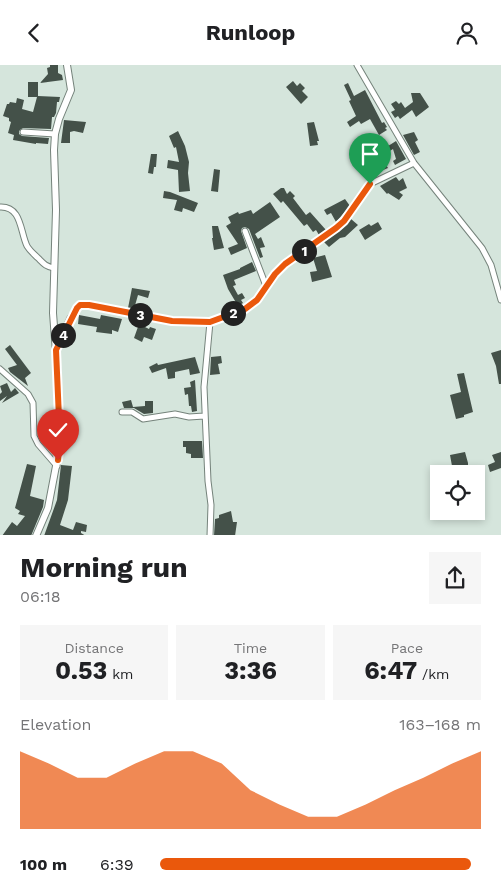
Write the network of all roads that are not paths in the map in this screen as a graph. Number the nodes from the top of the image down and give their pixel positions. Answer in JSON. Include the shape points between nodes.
{"nodes":[{"id":1,"x":67,"y":65,"type":"edge"},
{"id":2,"x":357,"y":65,"type":"edge"},
{"id":3,"x":23,"y":132,"type":"dead end"},
{"id":4,"x":55,"y":134,"type":"junction"},
{"id":5,"x":414,"y":163,"type":"junction"},
{"id":6,"x":0,"y":207,"type":"edge"},
{"id":7,"x":245,"y":231,"type":"dead end"},
{"id":8,"x":54,"y":268,"type":"junction"},
{"id":9,"x":266,"y":286,"type":"junction"},
{"id":10,"x":501,"y":301,"type":"edge"},
{"id":11,"x":210,"y":322,"type":"junction"},
{"id":12,"x":56,"y":350,"type":"junction"},
{"id":13,"x":0,"y":369,"type":"edge"},
{"id":14,"x":122,"y":413,"type":"dead end"},
{"id":15,"x":204,"y":416,"type":"junction"},
{"id":16,"x":57,"y":466,"type":"junction"},
{"id":17,"x":36,"y":535,"type":"edge"},
{"id":18,"x":210,"y":535,"type":"edge"}],
"edges":[{"from":1,"to":4,"type":"street","via":[[71,91]]},
{"from":2,"to":5,"type":"street"},
{"from":3,"to":4,"type":"street"},
{"from":4,"to":8,"type":"street"},
{"from":5,"to":9,"type":"street","via":[[370,184],[350,214],[336,228],[285,264]]},
{"from":5,"to":10,"type":"street","via":[[482,248],[491,265]]},
{"from":6,"to":8,"type":"street","via":[[7,207],[15,213],[30,250],[43,265]]},
{"from":7,"to":9,"type":"street"},
{"from":8,"to":12,"type":"street","via":[[52,313]]},
{"from":9,"to":11,"type":"street","via":[[251,305]]},
{"from":11,"to":12,"type":"street","via":[[172,321],[84,304],[74,312]]},
{"from":11,"to":15,"type":"street","via":[[204,372]]},
{"from":12,"to":16,"type":"street","via":[[60,441]]},
{"from":13,"to":16,"type":"street","via":[[28,394],[33,403],[34,435]]},
{"from":14,"to":15,"type":"street","via":[[132,412],[143,419],[175,414]]},
{"from":15,"to":18,"type":"street","via":[[211,505]]},
{"from":16,"to":17,"type":"street","via":[[48,509]]}]}
